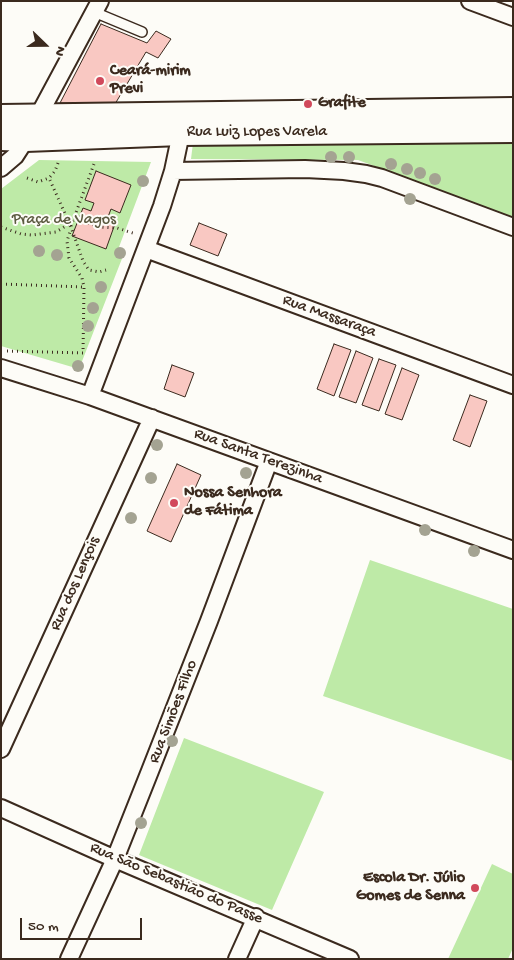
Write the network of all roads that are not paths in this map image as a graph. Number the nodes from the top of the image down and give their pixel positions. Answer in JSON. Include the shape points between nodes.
{"nodes":[{"id":1,"x":481,"y":3,"type":"edge"},
{"id":2,"x":97,"y":7,"type":"edge"},
{"id":3,"x":513,"y":17,"type":"edge"},
{"id":4,"x":142,"y":32,"type":"dead end"},
{"id":5,"x":513,"y":110,"type":"edge"},
{"id":6,"x":38,"y":116,"type":"junction"},
{"id":7,"x":1,"y":117,"type":"edge"},
{"id":8,"x":393,"y":121,"type":"junction"},
{"id":9,"x":180,"y":124,"type":"junction"},
{"id":10,"x":513,"y":130,"type":"edge"},
{"id":11,"x":1,"y":138,"type":"edge"},
{"id":12,"x":26,"y":139,"type":"junction"},
{"id":13,"x":1,"y":168,"type":"edge"},
{"id":14,"x":174,"y":171,"type":"junction"},
{"id":15,"x":513,"y":227,"type":"edge"},
{"id":16,"x":146,"y":249,"type":"junction"},
{"id":17,"x":2,"y":370,"type":"edge"},
{"id":18,"x":513,"y":384,"type":"edge"},
{"id":19,"x":90,"y":396,"type":"junction"},
{"id":20,"x":152,"y":418,"type":"junction"},
{"id":21,"x":269,"y":461,"type":"junction"},
{"id":22,"x":513,"y":550,"type":"edge"},
{"id":23,"x":1,"y":749,"type":"edge"},
{"id":24,"x":1,"y":808,"type":"edge"},
{"id":25,"x":115,"y":859,"type":"junction"},
{"id":26,"x":256,"y":917,"type":"junction"},
{"id":27,"x":69,"y":959,"type":"edge"},
{"id":28,"x":237,"y":959,"type":"edge"},
{"id":29,"x":350,"y":959,"type":"edge"}],
"edges":[{"from":1,"to":3,"type":"street"},
{"from":2,"to":4,"type":"lane"},
{"from":2,"to":6,"type":"street"},
{"from":5,"to":8,"type":"main road","name":"Rua Luiz Lopes Varela"},
{"from":6,"to":7,"type":"main road","name":"Rua Luiz Lopes Varela"},
{"from":6,"to":9,"type":"main road","name":"Rua Luiz Lopes Varela"},
{"from":6,"to":12,"type":"street"},
{"from":8,"to":9,"type":"main road","name":"Rua Luiz Lopes Varela"},
{"from":8,"to":10,"type":"main road","name":"Rua Luiz Lopes Varela"},
{"from":9,"to":12,"type":"main road","name":"Rua Luiz Lopes Varela"},
{"from":9,"to":14,"type":"street"},
{"from":11,"to":12,"type":"main road","name":"Rua Luiz Lopes Varela"},
{"from":12,"to":13,"type":"street","via":[[15,156]]},
{"from":14,"to":15,"type":"street","via":[[305,169],[366,174]]},
{"from":14,"to":16,"type":"street"},
{"from":16,"to":18,"type":"street","name":"Rua Massaraça"},
{"from":16,"to":19,"type":"street"},
{"from":17,"to":19,"type":"street","name":"Rua Santa Terezinha"},
{"from":19,"to":20,"type":"street","name":"Rua Santa Terezinha"},
{"from":20,"to":21,"type":"street","name":"Rua Santa Terezinha"},
{"from":20,"to":23,"type":"street","name":"Rua dos Lençois"},
{"from":21,"to":22,"type":"street","name":"Rua Santa Terezinha"},
{"from":21,"to":25,"type":"street","name":"Rua Simões Filho"},
{"from":24,"to":25,"type":"street","name":"Rua São Sebastião do Passe"},
{"from":25,"to":26,"type":"street","name":"Rua São Sebastião do Passe"},
{"from":25,"to":27,"type":"street","name":"Rua Simões Filho"},
{"from":26,"to":28,"type":"street"},
{"from":26,"to":29,"type":"street","name":"Rua São Sebastião do Passe"}]}
